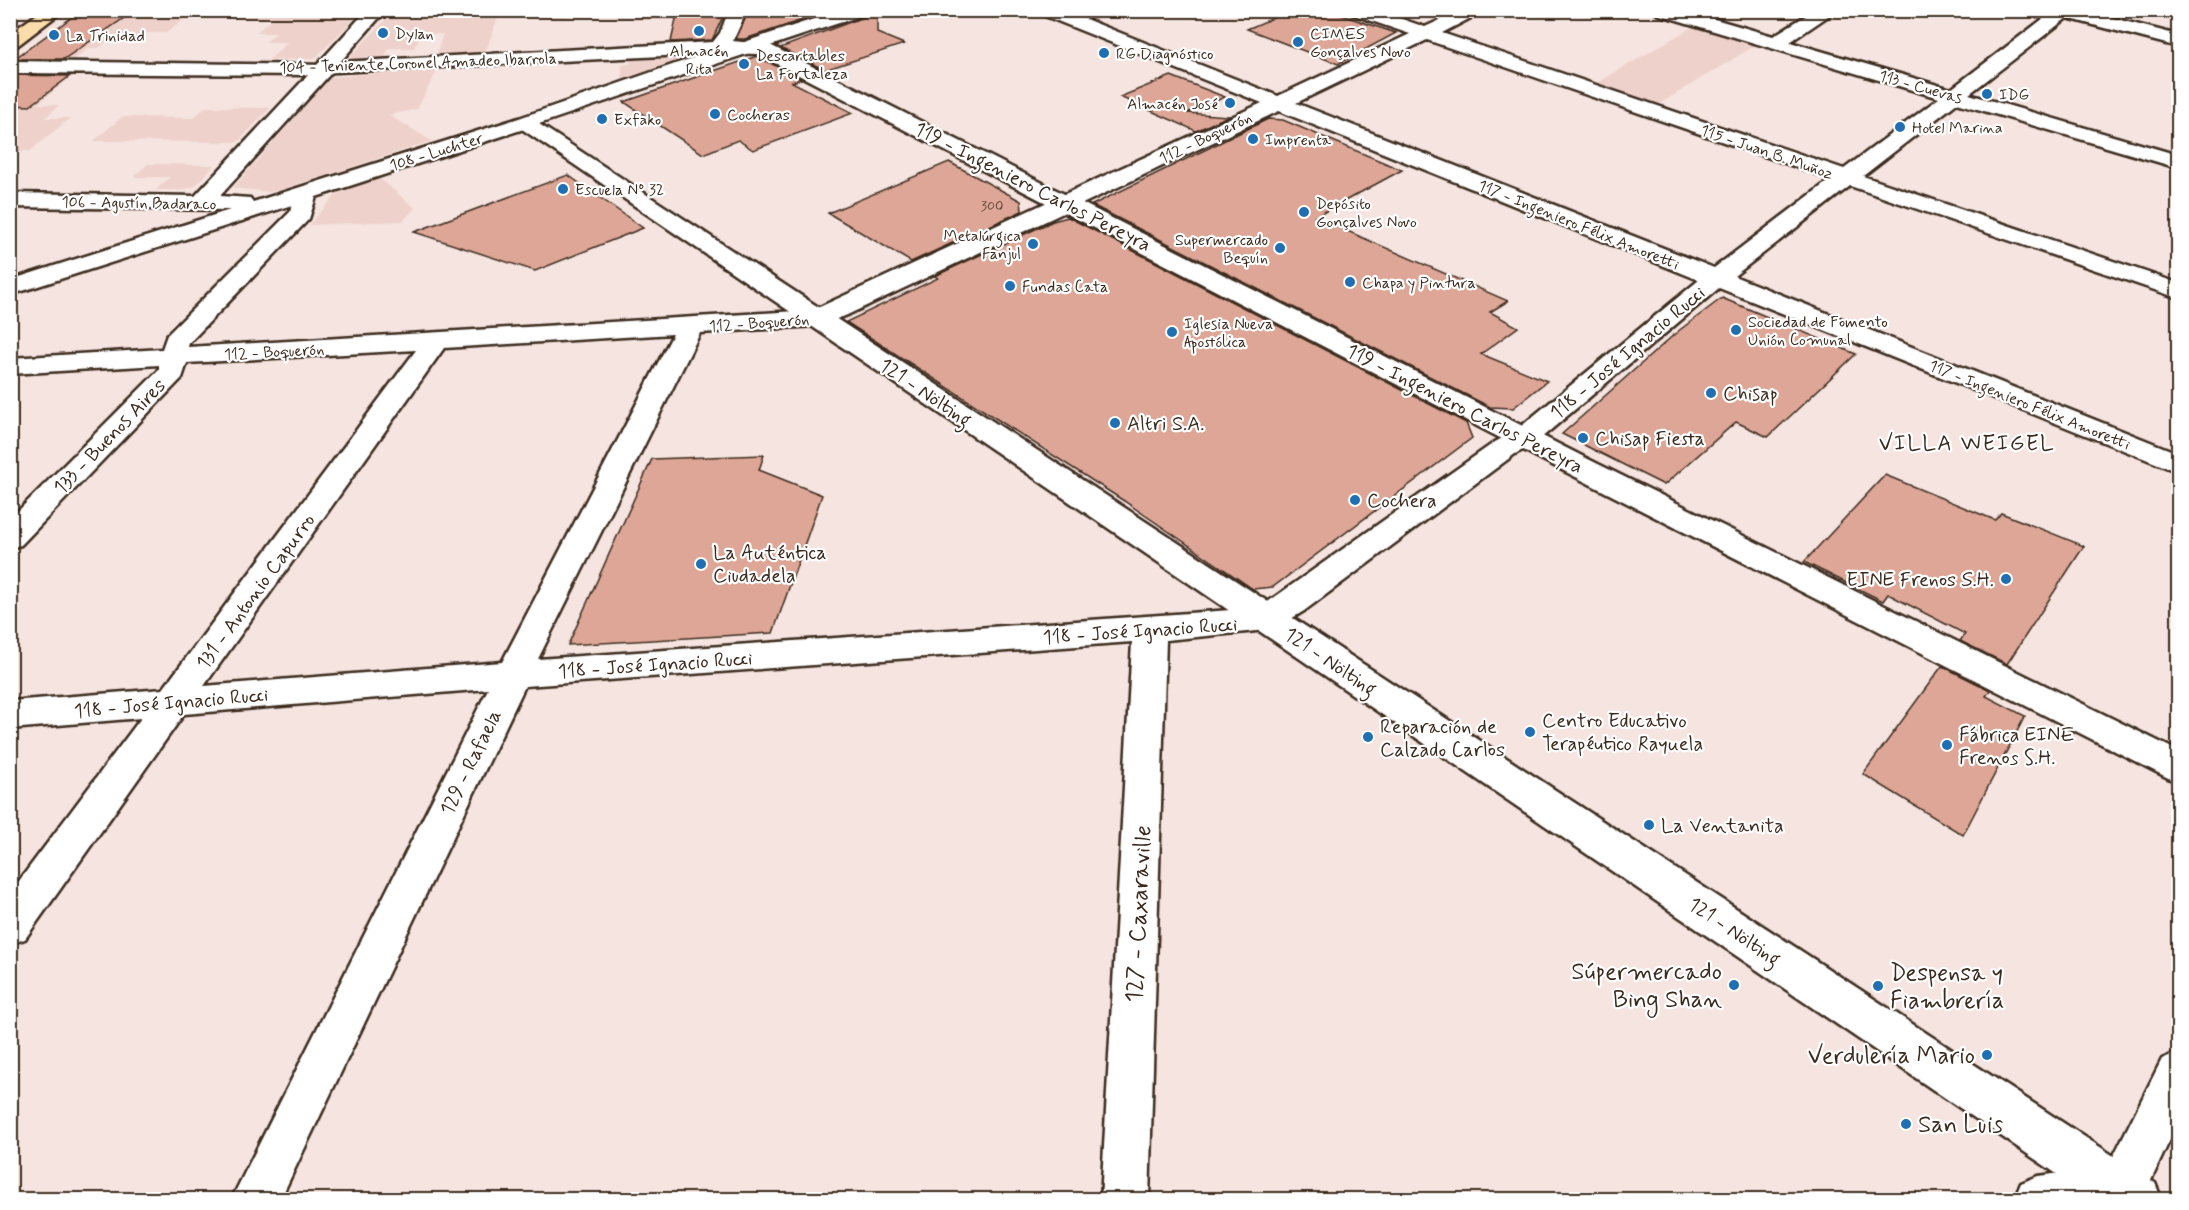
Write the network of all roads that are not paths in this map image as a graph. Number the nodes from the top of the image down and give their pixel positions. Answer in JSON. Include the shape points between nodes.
{"nodes":[{"id":1,"x":36,"y":10,"type":"edge"},
{"id":2,"x":55,"y":10,"type":"edge"},
{"id":3,"x":377,"y":10,"type":"edge"},
{"id":4,"x":738,"y":10,"type":"edge"},
{"id":5,"x":860,"y":10,"type":"edge"},
{"id":6,"x":1046,"y":10,"type":"edge"},
{"id":7,"x":1357,"y":10,"type":"edge"},
{"id":8,"x":1477,"y":10,"type":"edge"},
{"id":9,"x":1663,"y":10,"type":"edge"},
{"id":10,"x":1828,"y":10,"type":"edge"},
{"id":11,"x":2063,"y":11,"type":"edge"},
{"id":12,"x":10,"y":28,"type":"edge"},
{"id":13,"x":1427,"y":34,"type":"junction"},
{"id":14,"x":2178,"y":41,"type":"edge"},
{"id":15,"x":10,"y":42,"type":"edge"},
{"id":16,"x":1775,"y":43,"type":"junction"},
{"id":17,"x":753,"y":46,"type":"junction"},
{"id":18,"x":715,"y":54,"type":"junction"},
{"id":19,"x":10,"y":67,"type":"edge"},
{"id":20,"x":324,"y":69,"type":"junction"},
{"id":21,"x":1954,"y":96,"type":"junction"},
{"id":22,"x":1276,"y":104,"type":"junction"},
{"id":23,"x":523,"y":123,"type":"junction"},
{"id":24,"x":2178,"y":162,"type":"edge"},
{"id":25,"x":1847,"y":179,"type":"junction"},
{"id":26,"x":306,"y":191,"type":"junction"},
{"id":27,"x":10,"y":200,"type":"edge"},
{"id":28,"x":201,"y":203,"type":"junction"},
{"id":29,"x":268,"y":203,"type":"junction"},
{"id":30,"x":1066,"y":203,"type":"junction"},
{"id":31,"x":1715,"y":279,"type":"junction"},
{"id":32,"x":10,"y":288,"type":"edge"},
{"id":33,"x":2178,"y":291,"type":"edge"},
{"id":34,"x":816,"y":318,"type":"junction"},
{"id":35,"x":690,"y":327,"type":"junction"},
{"id":36,"x":435,"y":342,"type":"junction"},
{"id":37,"x":176,"y":357,"type":"junction"},
{"id":38,"x":10,"y":366,"type":"edge"},
{"id":39,"x":1524,"y":438,"type":"junction"},
{"id":40,"x":2178,"y":464,"type":"edge"},
{"id":41,"x":10,"y":538,"type":"edge"},
{"id":42,"x":1267,"y":618,"type":"junction"},
{"id":43,"x":1150,"y":629,"type":"junction"},
{"id":44,"x":513,"y":674,"type":"junction"},
{"id":45,"x":176,"y":701,"type":"junction"},
{"id":46,"x":10,"y":715,"type":"edge"},
{"id":47,"x":2178,"y":768,"type":"edge"},
{"id":48,"x":10,"y":926,"type":"edge"},
{"id":49,"x":2178,"y":1074,"type":"edge"},
{"id":50,"x":2130,"y":1194,"type":"edge"},
{"id":51,"x":255,"y":1200,"type":"edge"},
{"id":52,"x":1125,"y":1200,"type":"edge"},
{"id":53,"x":2038,"y":1200,"type":"edge"}],
"edges":[{"from":1,"to":12,"type":"main road"},
{"from":2,"to":15,"type":"main road"},
{"from":3,"to":20,"type":"street"},
{"from":4,"to":18,"type":"street","via":[[729,34]]},
{"from":5,"to":17,"type":"street"},
{"from":6,"to":22,"type":"street","name":"117 - Ingeniero Félix Amoretti"},
{"from":7,"to":13,"type":"street","name":"115 - Juan B. Muñoz"},
{"from":8,"to":13,"type":"street","name":"112 - Boquerón"},
{"from":9,"to":16,"type":"street","name":"113 - Cuevas"},
{"from":10,"to":16,"type":"street"},
{"from":11,"to":14,"type":"street"},
{"from":11,"to":21,"type":"street","name":"118 - José Ignacio Rucci"},
{"from":13,"to":22,"type":"street","name":"112 - Boquerón"},
{"from":13,"to":25,"type":"street","name":"115 - Juan B. Muñoz"},
{"from":16,"to":21,"type":"street","name":"113 - Cuevas"},
{"from":17,"to":18,"type":"street","name":"104 - Teniente Coronel Amadeo Ibarrola"},
{"from":17,"to":30,"type":"street","name":"119 - Ingeniero Carlos Pereyra"},
{"from":18,"to":20,"type":"street","name":"104 - Teniente Coronel Amadeo Ibarrola"},
{"from":18,"to":23,"type":"street","name":"108 - Luchter"},
{"from":19,"to":20,"type":"street","name":"104 - Teniente Coronel Amadeo Ibarrola"},
{"from":20,"to":28,"type":"street"},
{"from":21,"to":24,"type":"street","name":"113 - Cuevas"},
{"from":21,"to":25,"type":"street","name":"118 - José Ignacio Rucci"},
{"from":22,"to":30,"type":"street","name":"112 - Boquerón"},
{"from":22,"to":31,"type":"street","name":"117 - Ingeniero Félix Amoretti"},
{"from":23,"to":26,"type":"street","name":"108 - Luchter"},
{"from":23,"to":34,"type":"street","name":"121 - Nölting"},
{"from":25,"to":31,"type":"street","name":"118 - José Ignacio Rucci"},
{"from":25,"to":33,"type":"street","name":"115 - Juan B. Muñoz"},
{"from":26,"to":29,"type":"street","name":"108 - Luchter"},
{"from":26,"to":37,"type":"street","name":"133 - Buenos Aires","via":[[301,214],[176,341]]},
{"from":27,"to":28,"type":"street","name":"106 - Agustín Badaraco"},
{"from":28,"to":29,"type":"street","name":"106 - Agustín Badaraco"},
{"from":29,"to":32,"type":"street","name":"108 - Luchter"},
{"from":30,"to":34,"type":"street","name":"112 - Boquerón"},
{"from":30,"to":39,"type":"street","name":"119 - Ingeniero Carlos Pereyra"},
{"from":31,"to":39,"type":"street","name":"118 - José Ignacio Rucci"},
{"from":31,"to":40,"type":"street","name":"117 - Ingeniero Félix Amoretti"},
{"from":34,"to":35,"type":"street","name":"112 - Boquerón"},
{"from":34,"to":42,"type":"street","name":"121 - Nölting"},
{"from":35,"to":36,"type":"street","name":"112 - Boquerón"},
{"from":35,"to":44,"type":"street","name":"129 - Rafaela"},
{"from":36,"to":37,"type":"street","name":"112 - Boquerón"},
{"from":36,"to":45,"type":"street","name":"131 - Antonio Capurro"},
{"from":37,"to":38,"type":"street","name":"112 - Boquerón"},
{"from":37,"to":41,"type":"street","name":"133 - Buenos Aires","via":[[172,372]]},
{"from":39,"to":42,"type":"street","name":"118 - José Ignacio Rucci"},
{"from":39,"to":47,"type":"street","name":"119 - Ingeniero Carlos Pereyra"},
{"from":42,"to":43,"type":"street","name":"118 - José Ignacio Rucci"},
{"from":42,"to":50,"type":"street","name":"121 - Nölting"},
{"from":43,"to":44,"type":"street","name":"118 - José Ignacio Rucci"},
{"from":43,"to":52,"type":"street","name":"127 - Caxaraville"},
{"from":44,"to":45,"type":"street","name":"118 - José Ignacio Rucci"},
{"from":44,"to":51,"type":"street","name":"129 - Rafaela"},
{"from":45,"to":46,"type":"street","name":"118 - José Ignacio Rucci"},
{"from":45,"to":48,"type":"street","name":"131 - Antonio Capurro"},
{"from":49,"to":50,"type":"street"},
{"from":50,"to":53,"type":"street"}]}
